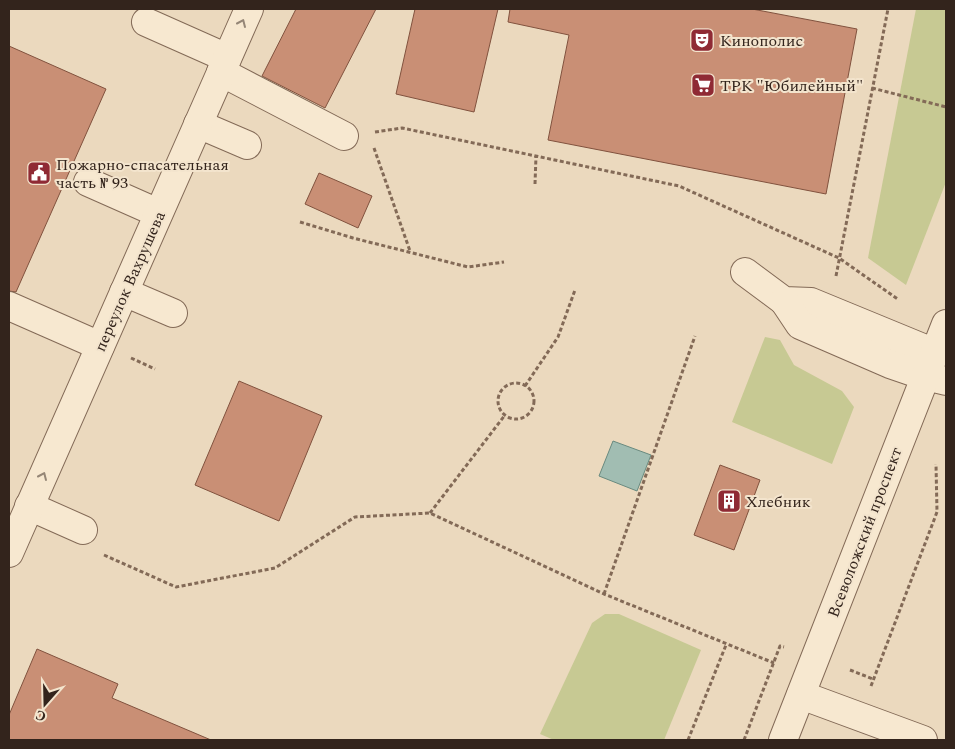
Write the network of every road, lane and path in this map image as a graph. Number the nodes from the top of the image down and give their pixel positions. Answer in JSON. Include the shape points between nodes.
{"nodes":[{"id":1,"x":248,"y":9,"type":"edge"},
{"id":2,"x":888,"y":9,"type":"edge"},
{"id":3,"x":146,"y":22,"type":"dead end"},
{"id":4,"x":224,"y":65,"type":"junction"},
{"id":5,"x":872,"y":88,"type":"junction"},
{"id":6,"x":946,"y":107,"type":"edge"},
{"id":7,"x":198,"y":124,"type":"junction"},
{"id":8,"x":357,"y":134,"type":"junction"},
{"id":9,"x":247,"y":145,"type":"dead end"},
{"id":10,"x":536,"y":156,"type":"junction"},
{"id":11,"x":88,"y":182,"type":"dead end"},
{"id":12,"x":535,"y":184,"type":"dead end"},
{"id":13,"x":158,"y":213,"type":"junction"},
{"id":14,"x":300,"y":222,"type":"dead end"},
{"id":15,"x":411,"y":251,"type":"junction"},
{"id":16,"x":839,"y":258,"type":"junction"},
{"id":17,"x":504,"y":262,"type":"dead end"},
{"id":18,"x":745,"y":272,"type":"dead end"},
{"id":19,"x":575,"y":290,"type":"dead end"},
{"id":20,"x":124,"y":292,"type":"junction"},
{"id":21,"x":784,"y":301,"type":"junction"},
{"id":22,"x":904,"y":304,"type":"dead end"},
{"id":23,"x":9,"y":306,"type":"edge"},
{"id":24,"x":828,"y":308,"type":"junction"},
{"id":25,"x":173,"y":313,"type":"dead end"},
{"id":26,"x":946,"y":324,"type":"edge"},
{"id":27,"x":695,"y":336,"type":"dead end"},
{"id":28,"x":100,"y":346,"type":"junction"},
{"id":29,"x":935,"y":370,"type":"edge"},
{"id":30,"x":525,"y":386,"type":"junction"},
{"id":31,"x":505,"y":415,"type":"junction"},
{"id":32,"x":936,"y":464,"type":"dead end"},
{"id":33,"x":29,"y":506,"type":"junction"},
{"id":34,"x":430,"y":513,"type":"junction"},
{"id":35,"x":83,"y":530,"type":"dead end"},
{"id":36,"x":9,"y":553,"type":"edge"},
{"id":37,"x":114,"y":559,"type":"dead end"},
{"id":38,"x":604,"y":594,"type":"junction"},
{"id":39,"x":726,"y":644,"type":"junction"},
{"id":40,"x":780,"y":646,"type":"dead end"},
{"id":41,"x":774,"y":663,"type":"junction"},
{"id":42,"x":850,"y":670,"type":"dead end"},
{"id":43,"x":873,"y":679,"type":"junction"},
{"id":44,"x":800,"y":695,"type":"junction"},
{"id":45,"x":860,"y":718,"type":"junction"},
{"id":46,"x":688,"y":740,"type":"edge"},
{"id":47,"x":744,"y":740,"type":"edge"},
{"id":48,"x":783,"y":740,"type":"edge"},
{"id":49,"x":923,"y":740,"type":"edge"}],
"edges":[{"from":4,"to":1,"type":"street","name":"переулок Вахрушева","one_way":true},
{"from":2,"to":5,"type":"path"},
{"from":3,"to":4,"type":"street"},
{"from":4,"to":7,"type":"street","name":"переулок Вахрушева"},
{"from":4,"to":8,"type":"street"},
{"from":5,"to":6,"type":"path"},
{"from":5,"to":16,"type":"path"},
{"from":7,"to":9,"type":"street"},
{"from":7,"to":13,"type":"street","name":"переулок Вахрушева"},
{"from":8,"to":10,"type":"path","via":[[402,128]]},
{"from":8,"to":15,"type":"path"},
{"from":10,"to":12,"type":"path"},
{"from":10,"to":16,"type":"path","via":[[679,186]]},
{"from":11,"to":13,"type":"street"},
{"from":13,"to":20,"type":"street","name":"переулок Вахрушева"},
{"from":14,"to":15,"type":"path"},
{"from":15,"to":17,"type":"path","via":[[468,267]]},
{"from":16,"to":22,"type":"path"},
{"from":16,"to":24,"type":"path"},
{"from":18,"to":21,"type":"street"},
{"from":19,"to":30,"type":"path","via":[[558,337]]},
{"from":20,"to":25,"type":"street"},
{"from":20,"to":28,"type":"street","name":"переулок Вахрушева"},
{"from":21,"to":24,"type":"street","via":[[811,302]]},
{"from":21,"to":29,"type":"street","via":[[800,325],[890,364]]},
{"from":23,"to":28,"type":"street"},
{"from":24,"to":29,"type":"street"},
{"from":26,"to":29,"type":"street","name":"Всеволожский проспект"},
{"from":27,"to":38,"type":"path"},
{"from":33,"to":28,"type":"street","name":"переулок Вахрушева","one_way":true},
{"from":29,"to":44,"type":"street","name":"Всеволожский проспект"},
{"from":30,"to":31,"type":"path","via":[[516,383],[501,391],[498,400]]},
{"from":30,"to":31,"type":"path","via":[[532,393],[531,411],[524,417]]},
{"from":31,"to":34,"type":"path"},
{"from":32,"to":43,"type":"path","via":[[937,512]]},
{"from":33,"to":35,"type":"street"},
{"from":33,"to":36,"type":"street","name":"переулок Вахрушева"},
{"from":34,"to":37,"type":"path","via":[[355,518],[275,568],[176,587]]},
{"from":34,"to":38,"type":"path"},
{"from":38,"to":39,"type":"path"},
{"from":39,"to":41,"type":"path"},
{"from":39,"to":46,"type":"path"},
{"from":40,"to":41,"type":"path"},
{"from":41,"to":47,"type":"path"},
{"from":42,"to":43,"type":"path"},
{"from":43,"to":45,"type":"path"},
{"from":44,"to":45,"type":"street"},
{"from":44,"to":48,"type":"street","name":"Всеволожский проспект"},
{"from":45,"to":49,"type":"street"}]}
